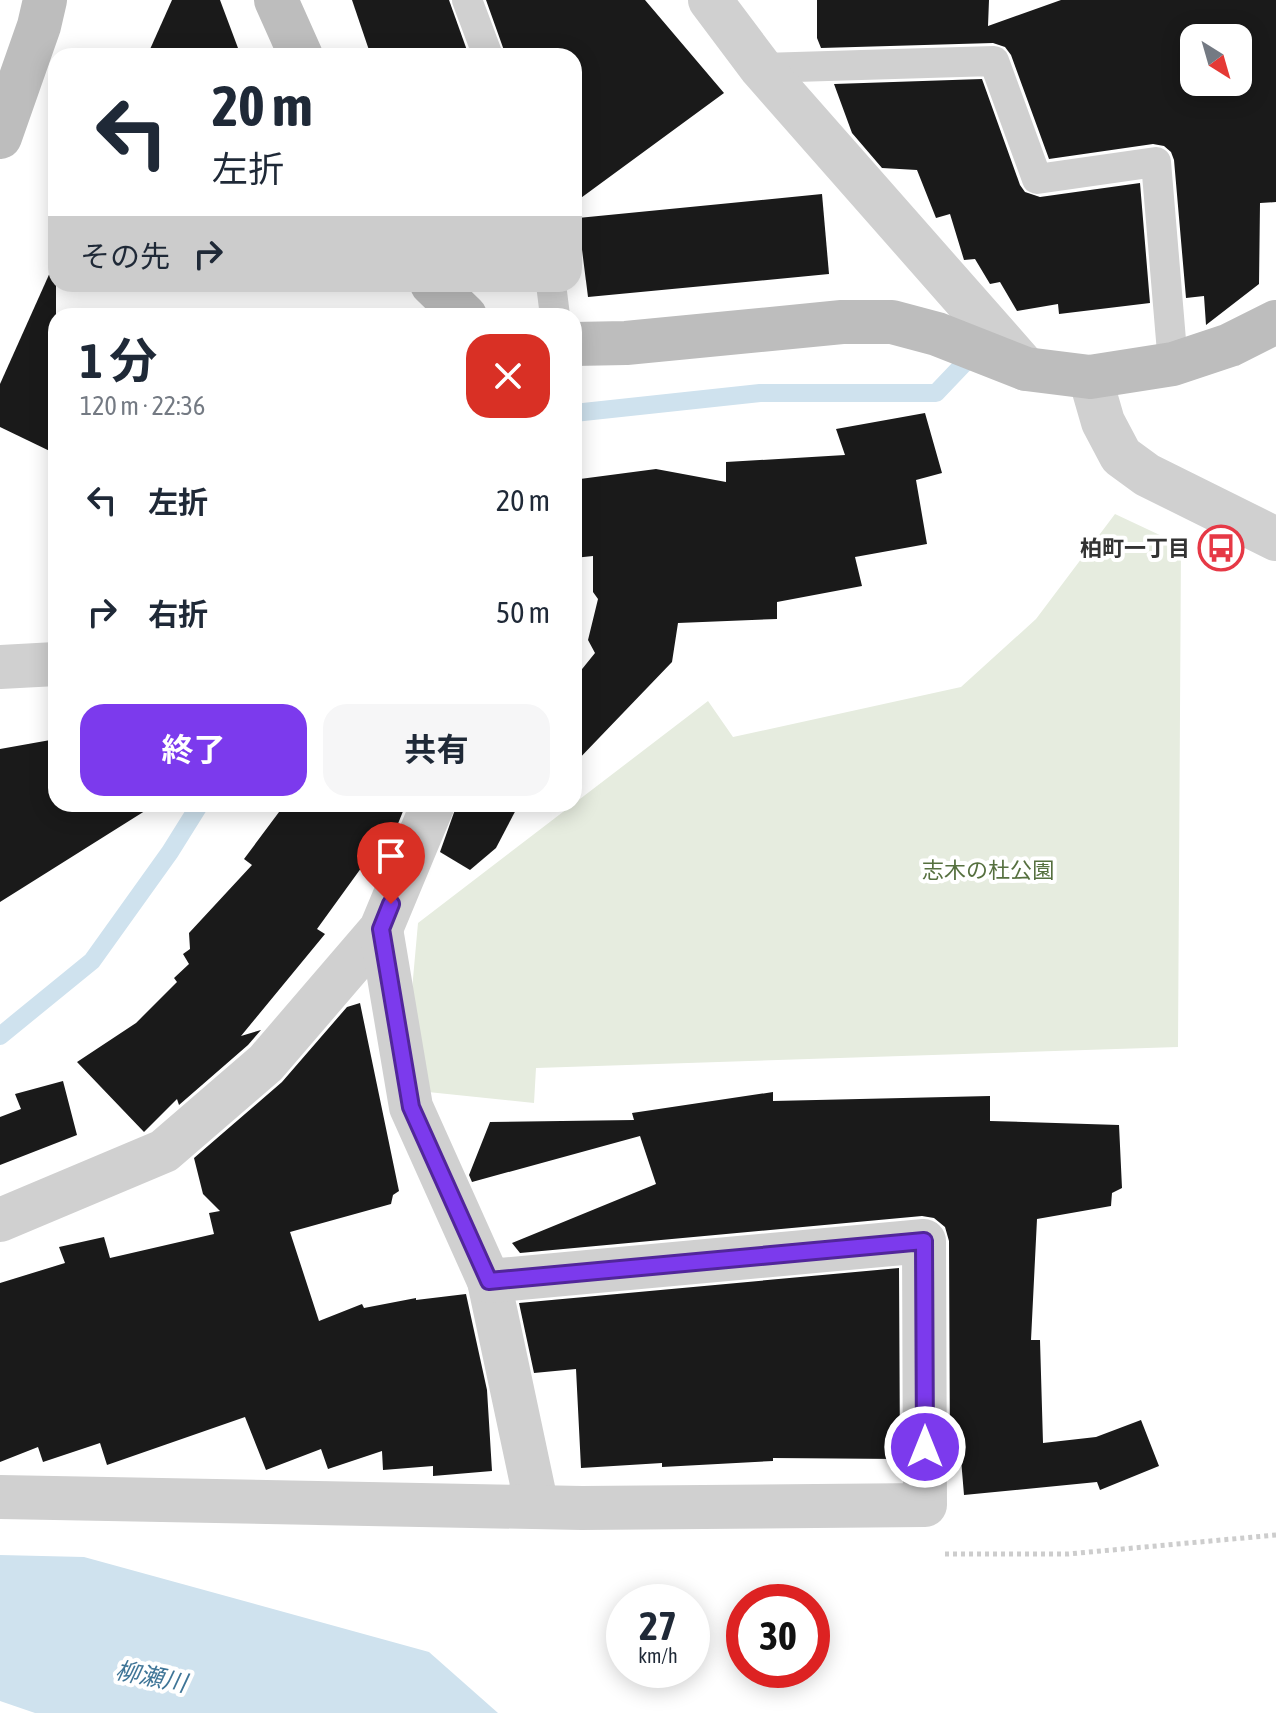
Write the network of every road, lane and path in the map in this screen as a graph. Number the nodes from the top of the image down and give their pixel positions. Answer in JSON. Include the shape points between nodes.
{"nodes":[{"id":1,"x":45,"y":0,"type":"edge"},
{"id":2,"x":276,"y":0,"type":"edge"},
{"id":3,"x":467,"y":0,"type":"edge"},
{"id":4,"x":710,"y":0,"type":"edge"},
{"id":5,"x":297,"y":48,"type":"edge"},
{"id":6,"x":485,"y":48,"type":"edge"},
{"id":7,"x":761,"y":68,"type":"junction"},
{"id":8,"x":0,"y":137,"type":"edge"},
{"id":9,"x":440,"y":292,"type":"edge"},
{"id":10,"x":457,"y":308,"type":"edge"},
{"id":11,"x":1276,"y":322,"type":"edge"},
{"id":12,"x":582,"y":344,"type":"edge"},
{"id":13,"x":1173,"y":364,"type":"junction"},
{"id":14,"x":1026,"y":369,"type":"junction"},
{"id":15,"x":1090,"y":377,"type":"junction"},
{"id":16,"x":1276,"y":539,"type":"edge"},
{"id":17,"x":48,"y":664,"type":"edge"},
{"id":18,"x":0,"y":667,"type":"edge"},
{"id":19,"x":430,"y":812,"type":"edge"},
{"id":20,"x":381,"y":929,"type":"junction"},
{"id":21,"x":0,"y":1220,"type":"edge"},
{"id":22,"x":489,"y":1281,"type":"junction"},
{"id":23,"x":0,"y":1497,"type":"edge"},
{"id":24,"x":537,"y":1507,"type":"junction"}],
"edges":[{"from":1,"to":8,"type":"street"},
{"from":2,"to":5,"type":"street"},
{"from":3,"to":6,"type":"lane"},
{"from":4,"to":7,"type":"street"},
{"from":7,"to":13,"type":"lane","via":[[994,61],[1037,179],[1156,162]]},
{"from":7,"to":14,"type":"street"},
{"from":9,"to":10,"type":"street"},
{"from":11,"to":13,"type":"street"},
{"from":12,"to":14,"type":"street","via":[[892,322]]},
{"from":13,"to":15,"type":"street"},
{"from":14,"to":15,"type":"street"},
{"from":15,"to":16,"type":"street","via":[[1103,422],[1121,456],[1147,475]]},
{"from":17,"to":18,"type":"street"},
{"from":19,"to":20,"type":"street"},
{"from":20,"to":21,"type":"street","via":[[266,1063],[164,1151]]},
{"from":20,"to":22,"type":"street","via":[[411,1107]]},
{"from":22,"to":24,"type":"street"},
{"from":22,"to":24,"type":"street","via":[[924,1241],[925,1505]]},
{"from":23,"to":24,"type":"street"}]}
